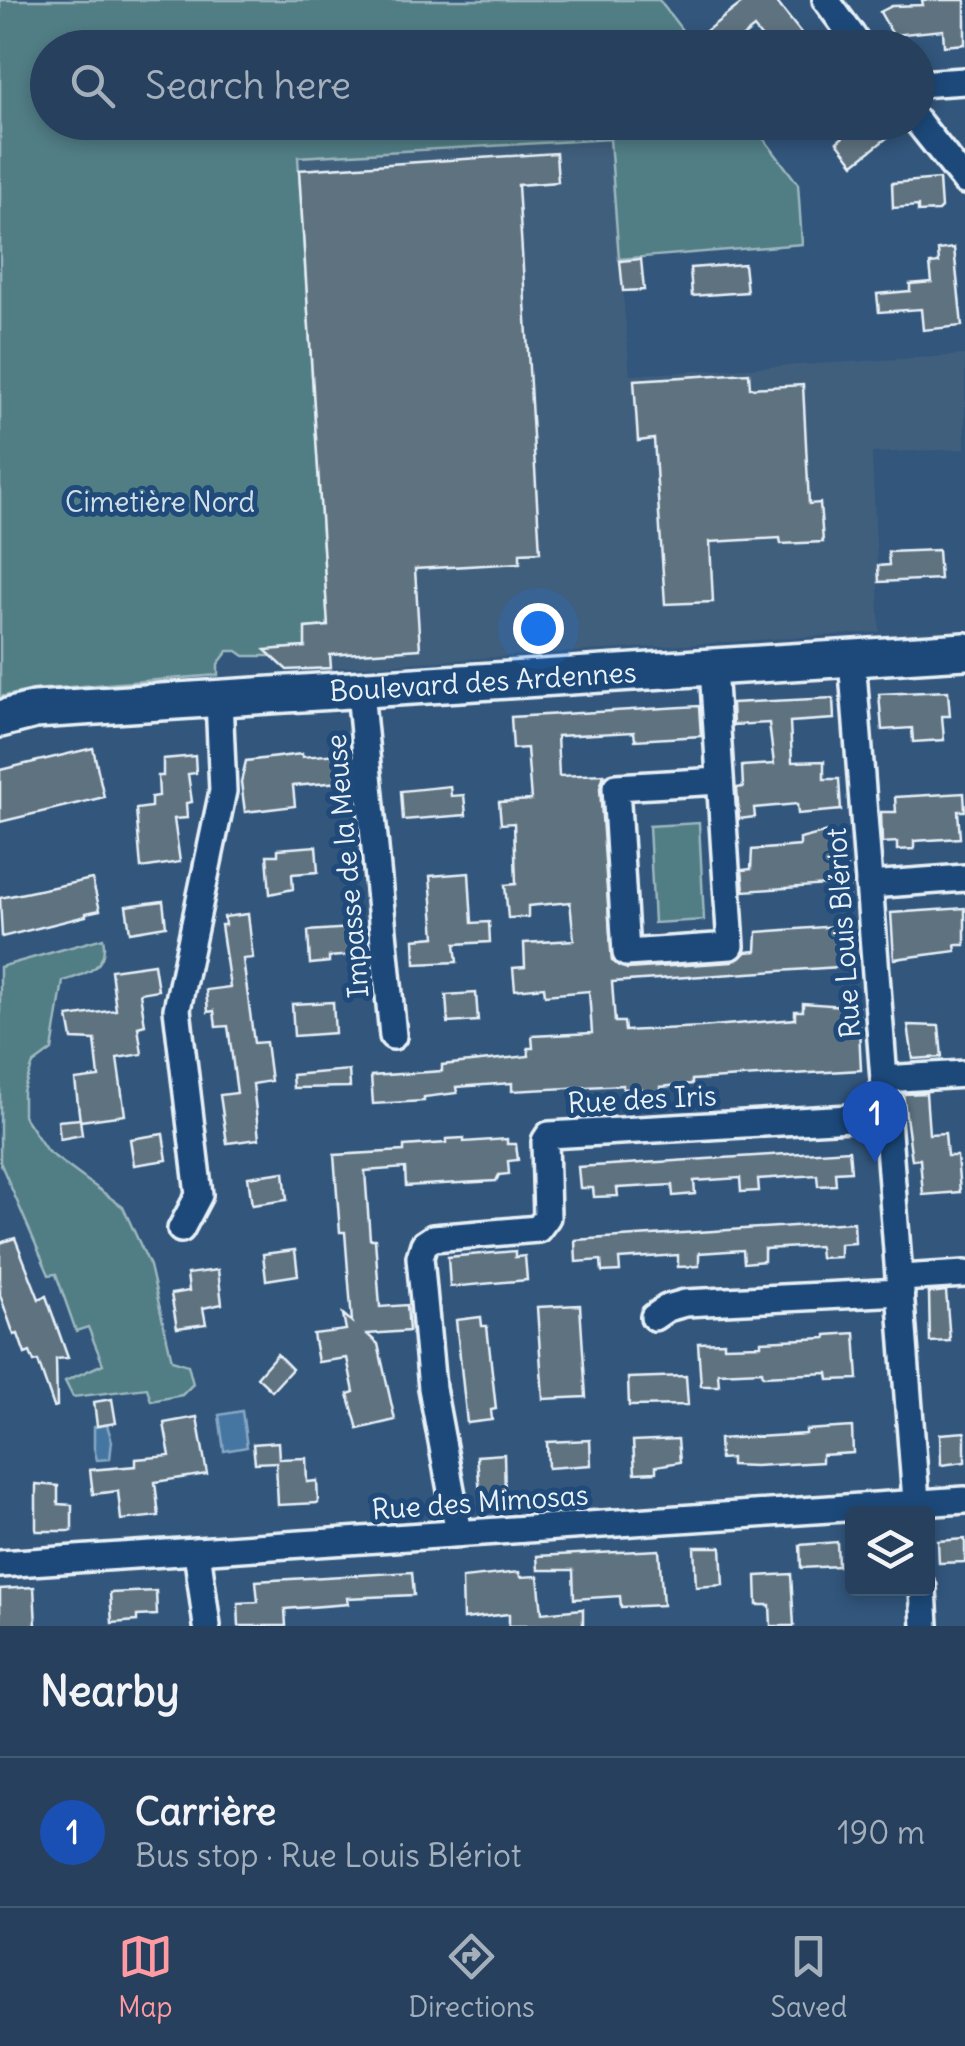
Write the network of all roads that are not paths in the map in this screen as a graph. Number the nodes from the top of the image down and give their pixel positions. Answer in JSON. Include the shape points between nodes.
{"nodes":[{"id":1,"x":826,"y":0,"type":"edge"},
{"id":2,"x":848,"y":30,"type":"edge"},
{"id":3,"x":965,"y":80,"type":"edge"},
{"id":4,"x":935,"y":83,"type":"edge"},
{"id":5,"x":932,"y":140,"type":"edge"},
{"id":6,"x":965,"y":181,"type":"edge"},
{"id":7,"x":965,"y":651,"type":"edge"},
{"id":8,"x":852,"y":658,"type":"junction"},
{"id":9,"x":713,"y":668,"type":"junction"},
{"id":10,"x":360,"y":691,"type":"junction"},
{"id":11,"x":219,"y":699,"type":"junction"},
{"id":12,"x":0,"y":719,"type":"edge"},
{"id":13,"x":720,"y":782,"type":"junction"},
{"id":14,"x":965,"y":878,"type":"edge"},
{"id":15,"x":869,"y":886,"type":"junction"},
{"id":16,"x":393,"y":1036,"type":"dead end"},
{"id":17,"x":965,"y":1074,"type":"edge"},
{"id":18,"x":884,"y":1080,"type":"junction"},
{"id":19,"x":886,"y":1116,"type":"junction"},
{"id":20,"x":181,"y":1229,"type":"dead end"},
{"id":21,"x":965,"y":1274,"type":"edge"},
{"id":22,"x":901,"y":1285,"type":"junction"},
{"id":23,"x":654,"y":1317,"type":"dead end"},
{"id":24,"x":965,"y":1500,"type":"edge"},
{"id":25,"x":917,"y":1506,"type":"edge"},
{"id":26,"x":929,"y":1506,"type":"edge"},
{"id":27,"x":845,"y":1512,"type":"edge"},
{"id":28,"x":459,"y":1533,"type":"junction"},
{"id":29,"x":197,"y":1551,"type":"junction"},
{"id":30,"x":0,"y":1564,"type":"edge"},
{"id":31,"x":923,"y":1596,"type":"edge"},
{"id":32,"x":208,"y":1626,"type":"edge"},
{"id":33,"x":925,"y":1626,"type":"edge"}],
"edges":[{"from":1,"to":2,"type":"street"},
{"from":3,"to":4,"type":"street"},
{"from":5,"to":6,"type":"street"},
{"from":7,"to":8,"type":"main road","name":"Boulevard des Ardennes"},
{"from":8,"to":9,"type":"main road","name":"Boulevard des Ardennes"},
{"from":8,"to":15,"type":"street","name":"Rue Louis Blériot"},
{"from":9,"to":10,"type":"main road","name":"Boulevard des Ardennes"},
{"from":9,"to":13,"type":"street"},
{"from":10,"to":11,"type":"main road","name":"Boulevard des Ardennes"},
{"from":10,"to":16,"type":"street","name":"Impasse de la Meuse"},
{"from":11,"to":12,"type":"main road","name":"Boulevard des Ardennes","via":[[34,710]]},
{"from":11,"to":20,"type":"street","via":[[223,791],[177,1010],[199,1195]]},
{"from":13,"to":13,"type":"street","via":[[616,787],[626,953],[731,946]]},
{"from":14,"to":15,"type":"street"},
{"from":15,"to":18,"type":"street","name":"Rue Louis Blériot"},
{"from":17,"to":18,"type":"street"},
{"from":18,"to":19,"type":"street","name":"Rue Louis Blériot"},
{"from":19,"to":22,"type":"street","name":"Rue Louis Blériot"},
{"from":19,"to":28,"type":"street","name":"Rue des Iris","via":[[549,1134],[547,1216],[538,1228],[424,1244],[432,1388]]},
{"from":21,"to":22,"type":"street"},
{"from":22,"to":23,"type":"street","via":[[685,1303]]},
{"from":22,"to":25,"type":"street","name":"Rue Louis Blériot"},
{"from":24,"to":26,"type":"street","name":"Rue des Mimosas"},
{"from":27,"to":28,"type":"street","name":"Rue des Mimosas"},
{"from":28,"to":29,"type":"street","name":"Rue des Mimosas"},
{"from":29,"to":30,"type":"street","name":"Rue des Mimosas"},
{"from":29,"to":32,"type":"street"},
{"from":31,"to":33,"type":"street"}]}
